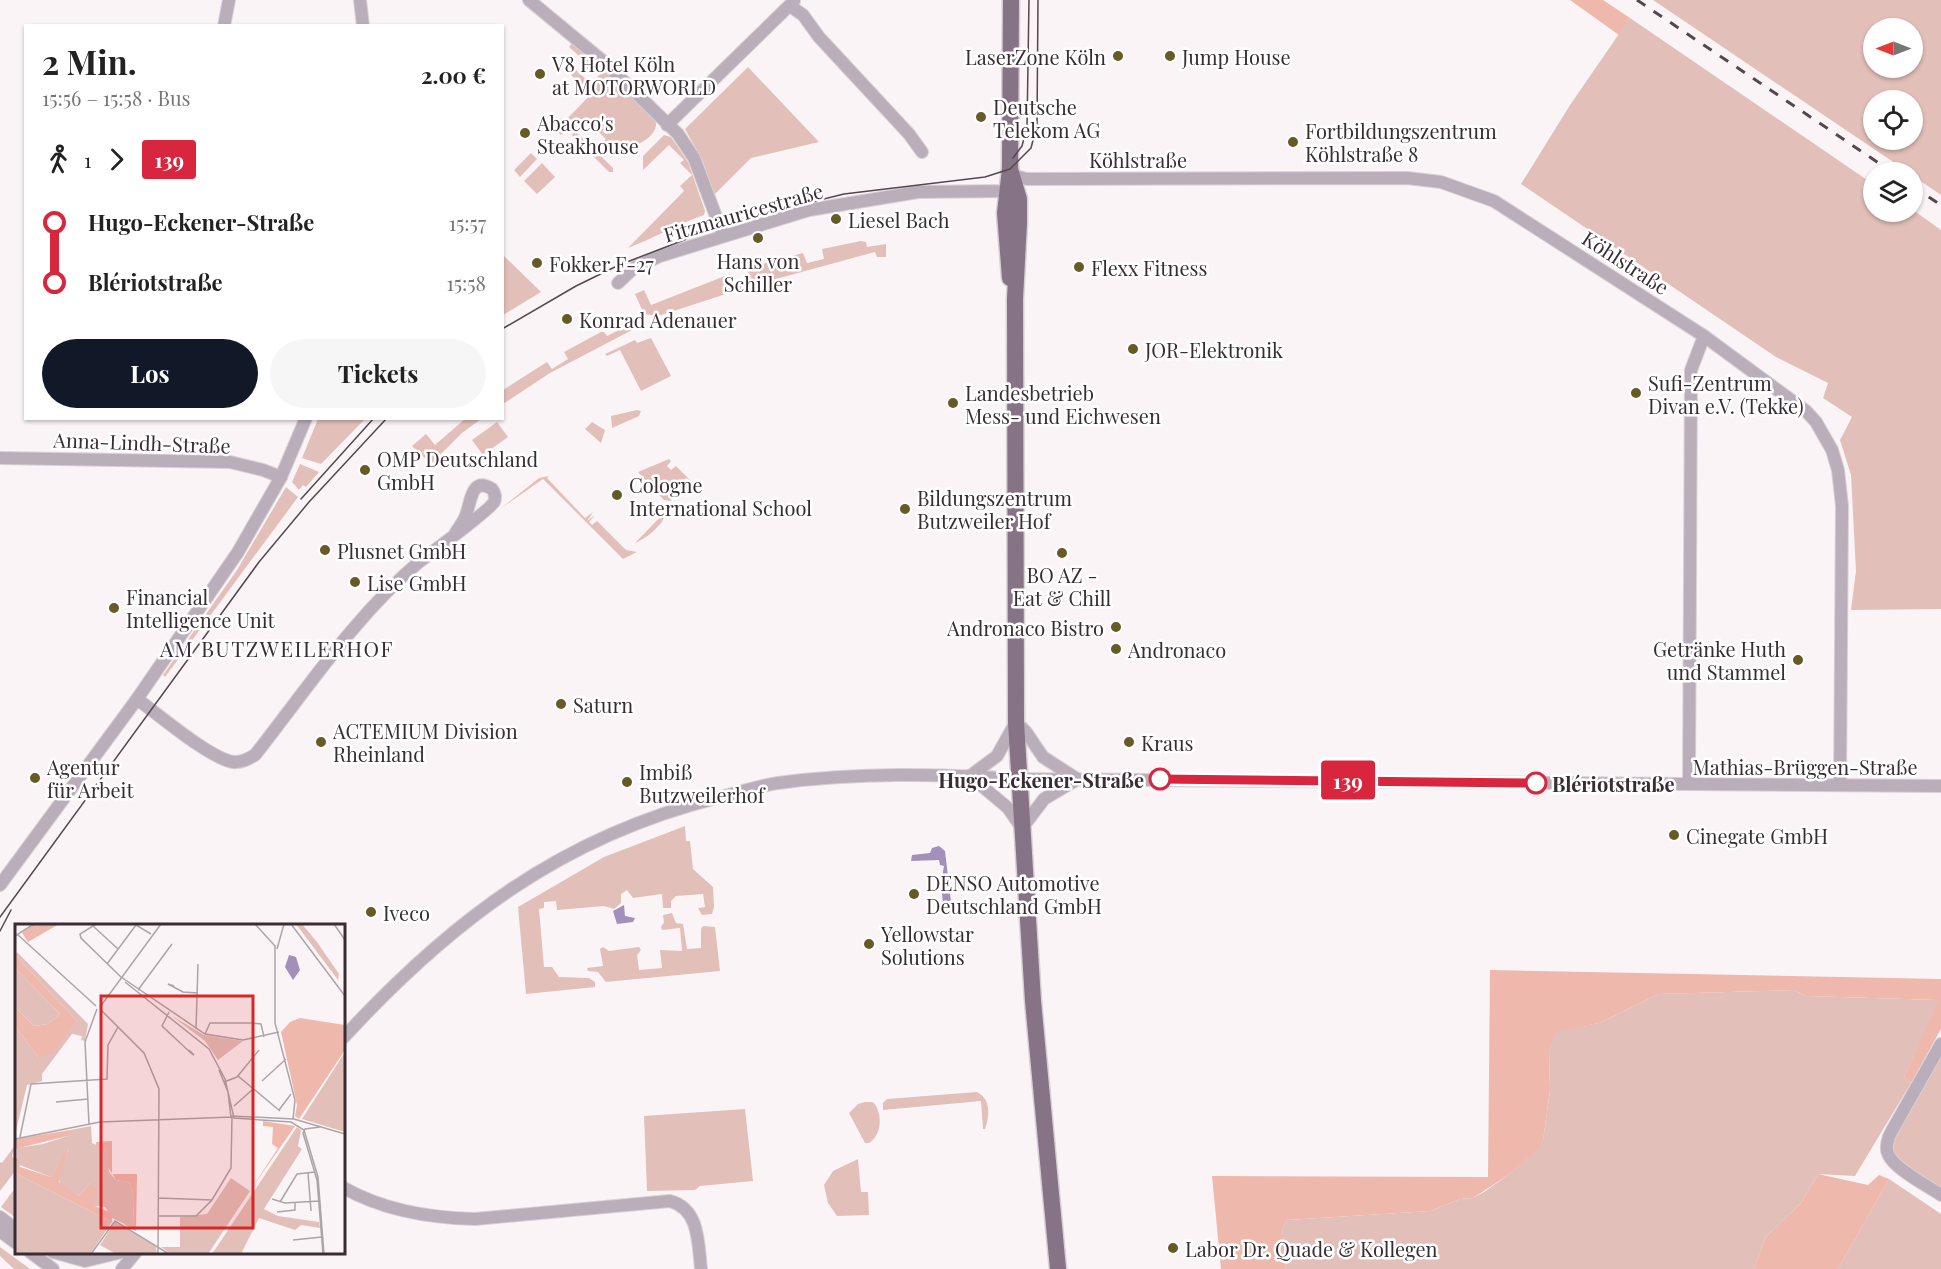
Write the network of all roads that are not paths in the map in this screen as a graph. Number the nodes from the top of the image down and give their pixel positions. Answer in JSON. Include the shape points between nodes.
{"nodes":[{"id":1,"x":229,"y":0,"type":"edge"},
{"id":2,"x":360,"y":0,"type":"edge"},
{"id":3,"x":529,"y":0,"type":"edge"},
{"id":4,"x":1011,"y":0,"type":"edge"},
{"id":5,"x":793,"y":6,"type":"edge"},
{"id":6,"x":224,"y":24,"type":"edge"},
{"id":7,"x":363,"y":24,"type":"edge"},
{"id":8,"x":667,"y":125,"type":"junction"},
{"id":9,"x":922,"y":152,"type":"dead end"},
{"id":10,"x":1012,"y":195,"type":"junction"},
{"id":11,"x":723,"y":236,"type":"junction"},
{"id":12,"x":618,"y":283,"type":"dead end"},
{"id":13,"x":1704,"y":336,"type":"junction"},
{"id":14,"x":305,"y":420,"type":"edge"},
{"id":15,"x":0,"y":458,"type":"edge"},
{"id":16,"x":281,"y":477,"type":"junction"},
{"id":17,"x":456,"y":532,"type":"dead end"},
{"id":18,"x":137,"y":699,"type":"junction"},
{"id":19,"x":1016,"y":722,"type":"junction"},
{"id":20,"x":970,"y":776,"type":"junction"},
{"id":21,"x":1019,"y":779,"type":"junction"},
{"id":22,"x":1078,"y":780,"type":"junction"},
{"id":23,"x":1689,"y":784,"type":"junction"},
{"id":24,"x":1840,"y":785,"type":"junction"},
{"id":25,"x":1941,"y":786,"type":"edge"},
{"id":26,"x":1022,"y":828,"type":"junction"},
{"id":27,"x":0,"y":885,"type":"edge"},
{"id":28,"x":345,"y":1036,"type":"edge"},
{"id":29,"x":1941,"y":1044,"type":"edge"},
{"id":30,"x":345,"y":1188,"type":"edge"},
{"id":31,"x":1941,"y":1195,"type":"edge"},
{"id":32,"x":0,"y":1217,"type":"edge"},
{"id":33,"x":15,"y":1228,"type":"edge"},
{"id":34,"x":0,"y":1231,"type":"edge"},
{"id":35,"x":15,"y":1242,"type":"edge"},
{"id":36,"x":31,"y":1254,"type":"edge"},
{"id":37,"x":32,"y":1254,"type":"edge"},
{"id":38,"x":49,"y":1254,"type":"edge"},
{"id":39,"x":59,"y":1254,"type":"edge"},
{"id":40,"x":115,"y":1254,"type":"edge"},
{"id":41,"x":134,"y":1254,"type":"edge"},
{"id":42,"x":45,"y":1269,"type":"edge"},
{"id":43,"x":52,"y":1269,"type":"edge"},
{"id":44,"x":68,"y":1269,"type":"edge"},
{"id":45,"x":122,"y":1269,"type":"edge"},
{"id":46,"x":701,"y":1269,"type":"edge"},
{"id":47,"x":1058,"y":1269,"type":"edge"}],
"edges":[{"from":1,"to":6,"type":"street"},
{"from":2,"to":7,"type":"street"},
{"from":3,"to":8,"type":"street","via":[[604,62]]},
{"from":4,"to":10,"type":"main road"},
{"from":5,"to":8,"type":"street"},
{"from":5,"to":9,"type":"street","via":[[802,27],[819,37]]},
{"from":8,"to":11,"type":"street","via":[[694,158]]},
{"from":10,"to":11,"type":"street","name":"Fitzmauricestraße","via":[[918,192],[776,218]]},
{"from":10,"to":13,"type":"street","name":"Köhlstraße","via":[[1407,178],[1441,182],[1494,201]]},
{"from":10,"to":19,"type":"main road","via":[[1008,267],[1015,299]]},
{"from":11,"to":12,"type":"street","name":"Fitzmauricestraße","via":[[635,267]]},
{"from":13,"to":23,"type":"street","via":[[1691,370]]},
{"from":13,"to":24,"type":"street","name":"Köhlstraße","via":[[1806,411],[1824,435],[1838,470],[1842,506]]},
{"from":14,"to":16,"type":"street"},
{"from":15,"to":16,"type":"street","name":"Anna-Lindh-Straße","via":[[230,462]]},
{"from":16,"to":18,"type":"street","via":[[238,552]]},
{"from":17,"to":18,"type":"street","via":[[386,592],[250,758],[234,762],[217,756]]},
{"from":18,"to":27,"type":"street"},
{"from":19,"to":20,"type":"street","via":[[997,756]]},
{"from":19,"to":21,"type":"main road"},
{"from":19,"to":22,"type":"street","via":[[1043,757]]},
{"from":20,"to":21,"type":"street","name":"Mathias-Brüggen-Straße"},
{"from":20,"to":26,"type":"street","via":[[1008,808]]},
{"from":20,"to":28,"type":"street","name":"Mathias-Brüggen-Straße","via":[[899,773],[776,783],[650,817],[603,835],[482,909],[408,971]]},
{"from":21,"to":22,"type":"street","name":"Mathias-Brüggen-Straße"},
{"from":21,"to":26,"type":"main road"},
{"from":22,"to":23,"type":"street","name":"Mathias-Brüggen-Straße"},
{"from":22,"to":26,"type":"street","via":[[1044,799]]},
{"from":23,"to":24,"type":"street","name":"Mathias-Brüggen-Straße"},
{"from":24,"to":25,"type":"street","name":"Mathias-Brüggen-Straße"},
{"from":26,"to":47,"type":"main road","via":[[1032,990]]},
{"from":29,"to":31,"type":"street","via":[[1887,1141],[1890,1159]]},
{"from":30,"to":46,"type":"street","via":[[390,1206],[445,1218],[475,1219],[670,1201],[692,1216]]},
{"from":32,"to":33,"type":"street"},
{"from":34,"to":35,"type":"street"},
{"from":36,"to":42,"type":"street"},
{"from":37,"to":43,"type":"street"},
{"from":38,"to":44,"type":"street"},
{"from":39,"to":40,"type":"street","via":[[85,1262]]},
{"from":41,"to":45,"type":"street"}]}
